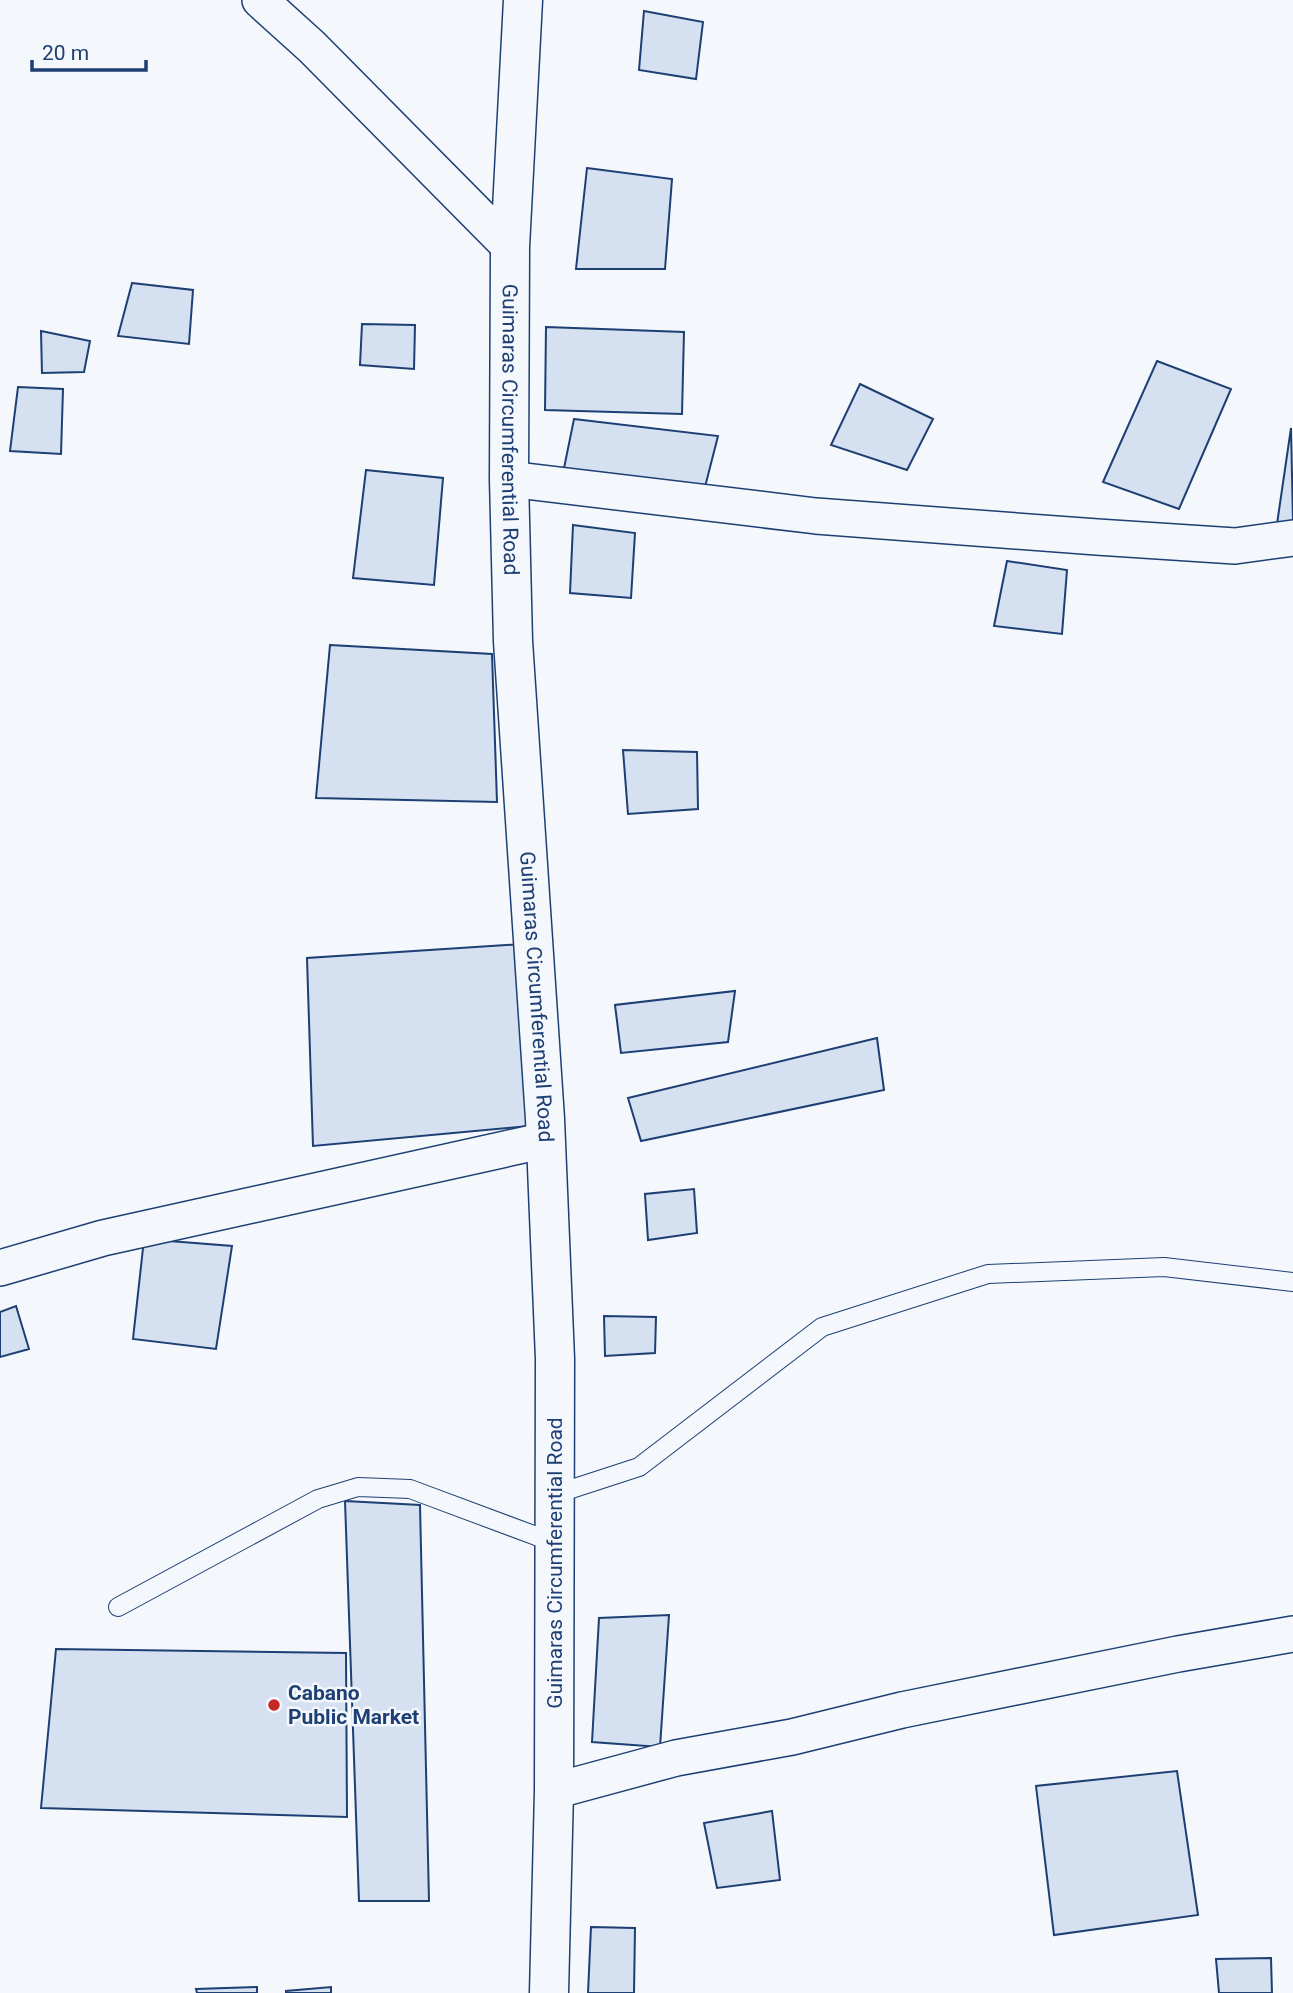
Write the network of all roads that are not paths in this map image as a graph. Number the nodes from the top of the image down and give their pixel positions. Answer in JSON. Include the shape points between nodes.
{"nodes":[{"id":1,"x":260,"y":0,"type":"edge"},
{"id":2,"x":523,"y":0,"type":"edge"},
{"id":3,"x":510,"y":247,"type":"junction"},
{"id":4,"x":509,"y":479,"type":"junction"},
{"id":5,"x":1293,"y":538,"type":"edge"},
{"id":6,"x":546,"y":1140,"type":"junction"},
{"id":7,"x":0,"y":1268,"type":"edge"},
{"id":8,"x":1293,"y":1282,"type":"edge"},
{"id":9,"x":556,"y":1493,"type":"junction"},
{"id":10,"x":555,"y":1543,"type":"junction"},
{"id":11,"x":118,"y":1607,"type":"dead end"},
{"id":12,"x":1293,"y":1634,"type":"edge"},
{"id":13,"x":554,"y":1791,"type":"junction"},
{"id":14,"x":549,"y":1993,"type":"edge"}],
"edges":[{"from":1,"to":3,"type":"street"},
{"from":2,"to":3,"type":"main road","name":"Guimaras Circumferential Road"},
{"from":3,"to":4,"type":"main road","name":"Guimaras Circumferential Road"},
{"from":4,"to":5,"type":"street","via":[[816,516],[1235,546]]},
{"from":4,"to":6,"type":"main road","name":"Guimaras Circumferential Road","via":[[513,640]]},
{"from":6,"to":7,"type":"street","via":[[103,1238]]},
{"from":6,"to":9,"type":"main road","name":"Guimaras Circumferential Road"},
{"from":8,"to":9,"type":"lane","via":[[1164,1267],[988,1274],[822,1327],[639,1467]]},
{"from":9,"to":10,"type":"main road","name":"Guimaras Circumferential Road"},
{"from":10,"to":11,"type":"lane","via":[[410,1489],[358,1487],[318,1499]]},
{"from":10,"to":13,"type":"main road","name":"Guimaras Circumferential Road"},
{"from":12,"to":13,"type":"street","via":[[902,1710],[676,1759]]},
{"from":13,"to":14,"type":"main road","name":"Guimaras Circumferential Road"}]}
